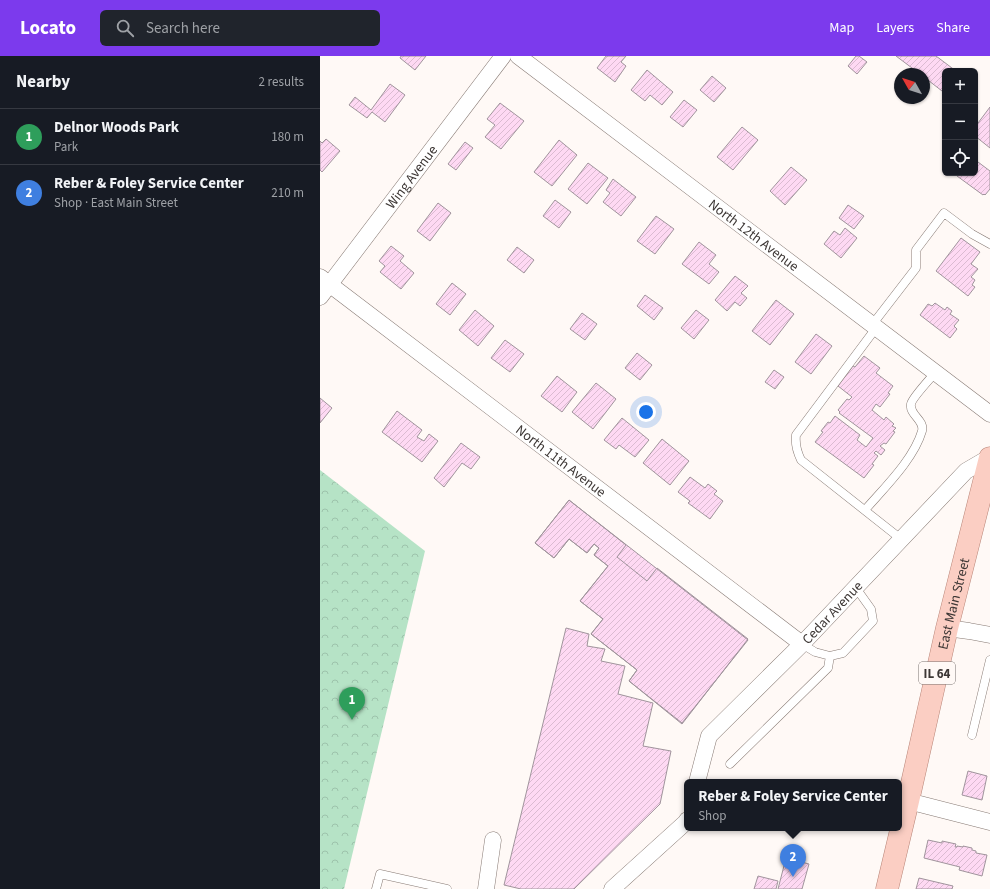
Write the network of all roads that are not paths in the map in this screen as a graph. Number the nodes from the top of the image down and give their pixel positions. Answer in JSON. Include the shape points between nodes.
{"nodes":[{"id":1,"x":503,"y":56,"type":"edge"},
{"id":2,"x":518,"y":56,"type":"edge"},
{"id":3,"x":990,"y":244,"type":"edge"},
{"id":4,"x":323,"y":286,"type":"edge"},
{"id":5,"x":874,"y":326,"type":"junction"},
{"id":6,"x":935,"y":373,"type":"junction"},
{"id":7,"x":990,"y":414,"type":"edge"},
{"id":8,"x":990,"y":458,"type":"edge"},
{"id":9,"x":865,"y":510,"type":"junction"},
{"id":10,"x":901,"y":540,"type":"junction"},
{"id":11,"x":856,"y":588,"type":"junction"},
{"id":12,"x":947,"y":628,"type":"junction"},
{"id":13,"x":990,"y":635,"type":"edge"},
{"id":14,"x":802,"y":644,"type":"junction"},
{"id":15,"x":830,"y":656,"type":"junction"},
{"id":16,"x":990,"y":660,"type":"edge"},
{"id":17,"x":972,"y":735,"type":"dead end"},
{"id":18,"x":730,"y":764,"type":"dead end"},
{"id":19,"x":698,"y":779,"type":"edge"},
{"id":20,"x":908,"y":802,"type":"junction"},
{"id":21,"x":990,"y":822,"type":"edge"},
{"id":22,"x":684,"y":824,"type":"edge"},
{"id":23,"x":902,"y":827,"type":"edge"},
{"id":24,"x":901,"y":831,"type":"edge"},
{"id":25,"x":493,"y":840,"type":"dead end"},
{"id":26,"x":376,"y":889,"type":"edge"},
{"id":27,"x":447,"y":889,"type":"edge"},
{"id":28,"x":486,"y":889,"type":"edge"},
{"id":29,"x":612,"y":889,"type":"edge"},
{"id":30,"x":887,"y":889,"type":"edge"}],
"edges":[{"from":1,"to":4,"type":"street","name":"Wing Avenue"},
{"from":2,"to":5,"type":"street","name":"North 12th Avenue"},
{"from":3,"to":5,"type":"lane","via":[[944,213],[916,250],[916,268]]},
{"from":4,"to":14,"type":"street","name":"North 11th Avenue"},
{"from":5,"to":6,"type":"street","name":"North 12th Avenue"},
{"from":5,"to":9,"type":"lane","via":[[796,435],[795,441],[801,460]]},
{"from":6,"to":7,"type":"street","name":"North 12th Avenue"},
{"from":6,"to":9,"type":"lane","via":[[911,403],[911,411],[920,421],[922,430],[917,444],[910,457]]},
{"from":8,"to":10,"type":"street","name":"Cedar Avenue","via":[[966,471]]},
{"from":8,"to":12,"type":"main road","name":"East Main Street","number":"IL 64"},
{"from":9,"to":10,"type":"lane"},
{"from":10,"to":11,"type":"street","name":"Cedar Avenue"},
{"from":11,"to":14,"type":"street","name":"Cedar Avenue"},
{"from":11,"to":15,"type":"lane","via":[[871,609],[873,621],[843,653]]},
{"from":12,"to":13,"type":"street"},
{"from":12,"to":20,"type":"main road","name":"East Main Street","number":"IL 64"},
{"from":14,"to":15,"type":"lane","via":[[815,652]]},
{"from":14,"to":19,"type":"street","name":"Cedar Avenue","via":[[709,736]]},
{"from":15,"to":18,"type":"lane","via":[[828,668]]},
{"from":16,"to":17,"type":"lane"},
{"from":20,"to":21,"type":"street"},
{"from":20,"to":23,"type":"main road","name":"East Main Street","number":"IL 64"},
{"from":22,"to":29,"type":"street"},
{"from":24,"to":30,"type":"main road","name":"East Main Street","number":"IL 64"},
{"from":25,"to":28,"type":"street"},
{"from":26,"to":27,"type":"lane","via":[[380,874]]}]}
